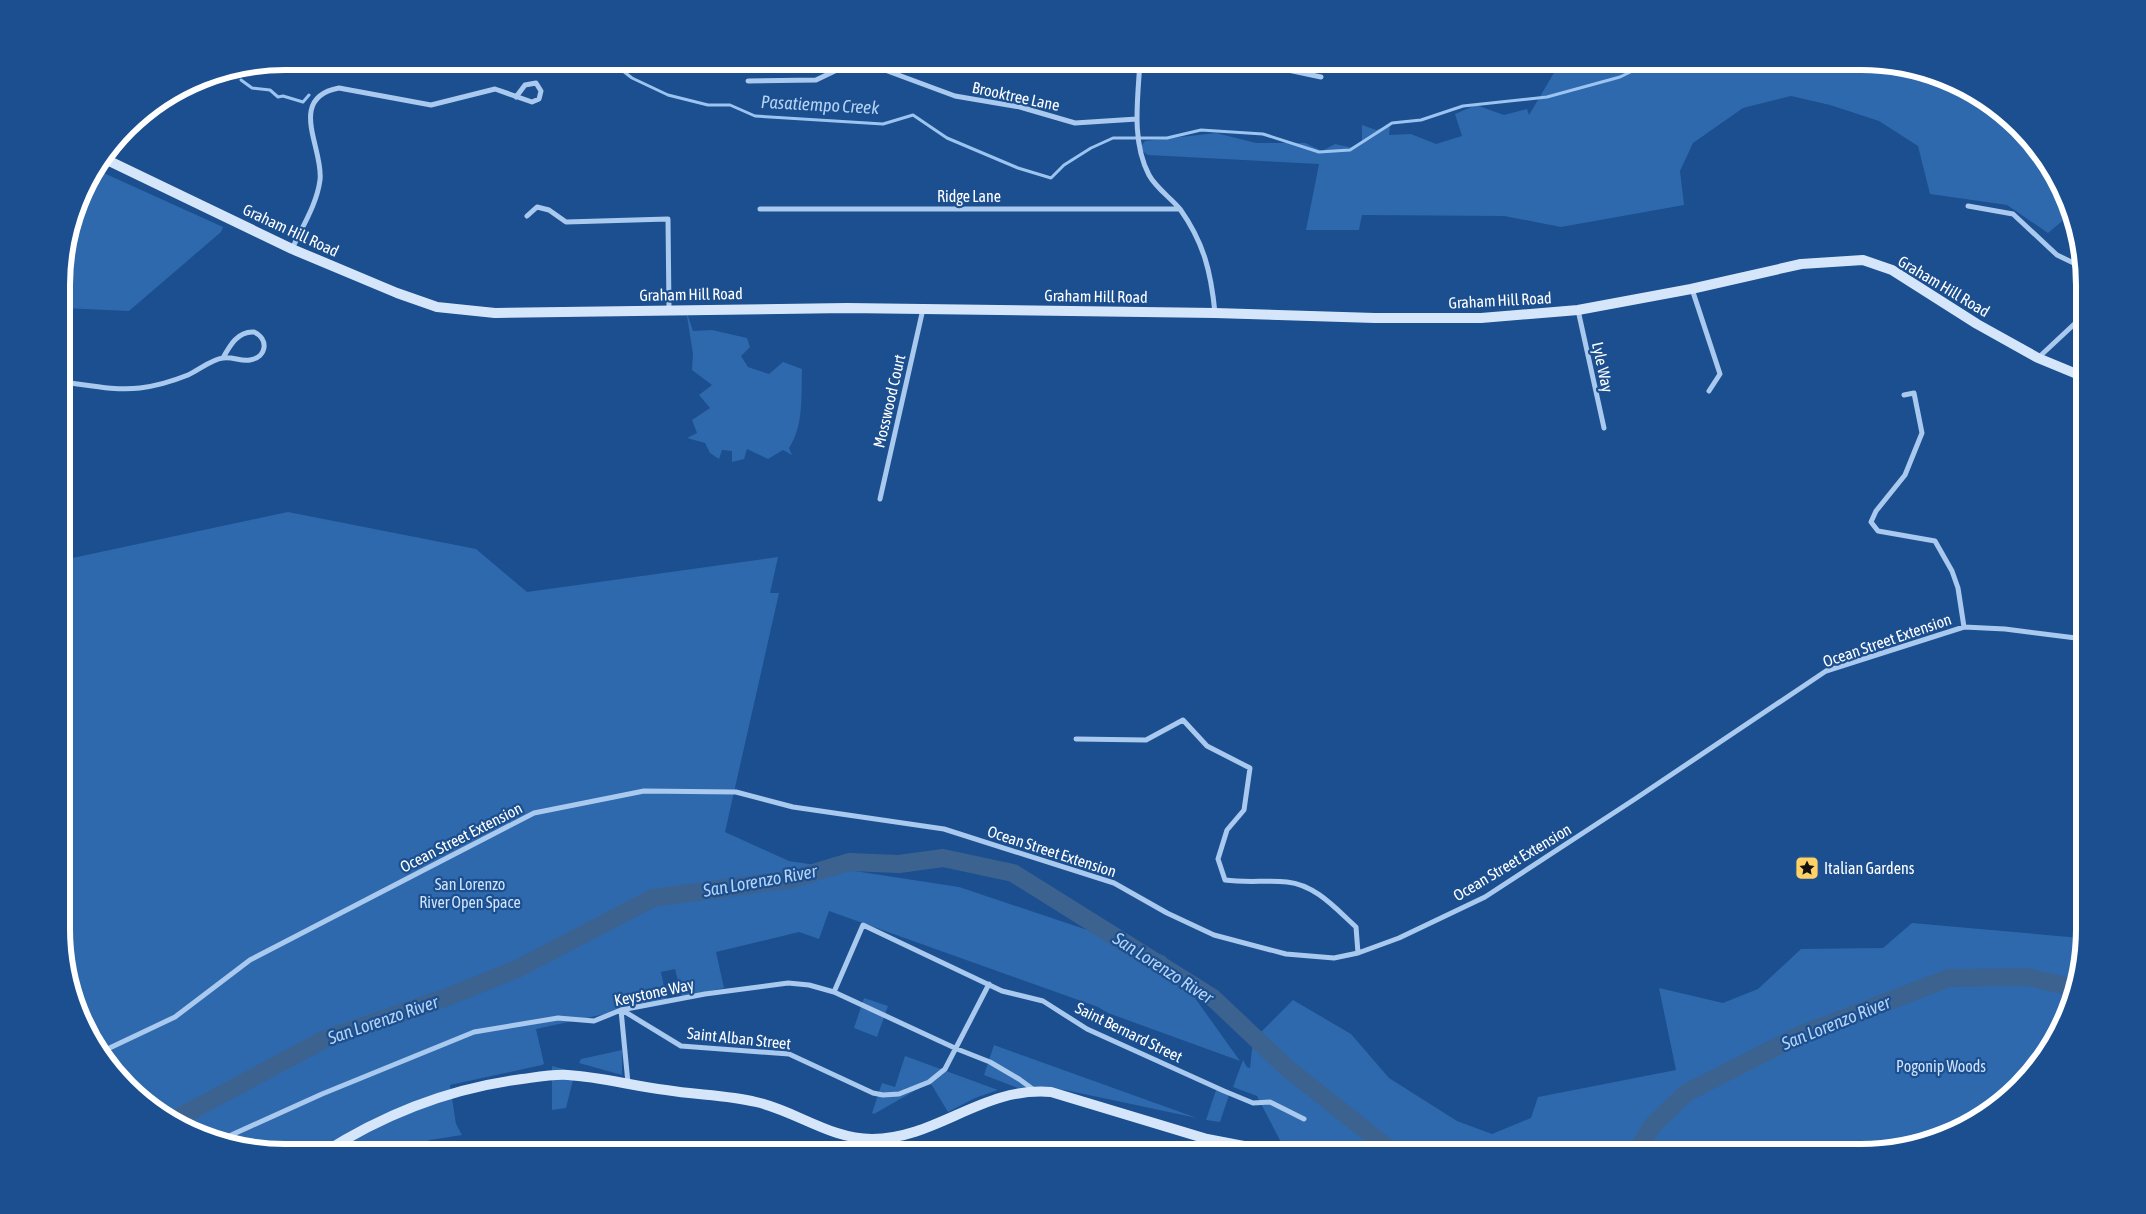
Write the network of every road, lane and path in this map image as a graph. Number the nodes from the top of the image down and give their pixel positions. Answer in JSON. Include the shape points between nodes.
{"nodes":[{"id":1,"x":837,"y":70,"type":"edge"},
{"id":2,"x":883,"y":70,"type":"edge"},
{"id":3,"x":1140,"y":70,"type":"edge"},
{"id":4,"x":1288,"y":70,"type":"edge"},
{"id":5,"x":1321,"y":77,"type":"dead end"},
{"id":6,"x":748,"y":81,"type":"dead end"},
{"id":7,"x":516,"y":97,"type":"junction"},
{"id":8,"x":1137,"y":119,"type":"junction"},
{"id":9,"x":109,"y":161,"type":"edge"},
{"id":10,"x":1968,"y":206,"type":"dead end"},
{"id":11,"x":1179,"y":208,"type":"junction"},
{"id":12,"x":760,"y":209,"type":"dead end"},
{"id":13,"x":527,"y":216,"type":"dead end"},
{"id":14,"x":292,"y":249,"type":"junction"},
{"id":15,"x":2075,"y":264,"type":"edge"},
{"id":16,"x":1692,"y":288,"type":"junction"},
{"id":17,"x":923,"y":308,"type":"junction"},
{"id":18,"x":670,"y":309,"type":"junction"},
{"id":19,"x":1578,"y":310,"type":"junction"},
{"id":20,"x":1215,"y":313,"type":"junction"},
{"id":21,"x":2076,"y":322,"type":"edge"},
{"id":22,"x":223,"y":358,"type":"junction"},
{"id":23,"x":2038,"y":358,"type":"junction"},
{"id":24,"x":2076,"y":374,"type":"edge"},
{"id":25,"x":70,"y":383,"type":"edge"},
{"id":26,"x":1709,"y":391,"type":"dead end"},
{"id":27,"x":1904,"y":395,"type":"dead end"},
{"id":28,"x":1604,"y":428,"type":"dead end"},
{"id":29,"x":880,"y":499,"type":"dead end"},
{"id":30,"x":1964,"y":627,"type":"junction"},
{"id":31,"x":2076,"y":638,"type":"edge"},
{"id":32,"x":1076,"y":739,"type":"dead end"},
{"id":33,"x":1358,"y":953,"type":"junction"},
{"id":34,"x":989,"y":984,"type":"junction"},
{"id":35,"x":834,"y":992,"type":"junction"},
{"id":36,"x":622,"y":1010,"type":"junction"},
{"id":37,"x":957,"y":1049,"type":"junction"},
{"id":38,"x":106,"y":1050,"type":"edge"},
{"id":39,"x":628,"y":1083,"type":"junction"},
{"id":40,"x":1035,"y":1090,"type":"junction"},
{"id":41,"x":1304,"y":1119,"type":"dead end"},
{"id":42,"x":228,"y":1137,"type":"edge"},
{"id":43,"x":337,"y":1144,"type":"edge"},
{"id":44,"x":1230,"y":1144,"type":"edge"}],
"edges":[{"from":1,"to":6,"type":"street","name":"Brooktree Lane","via":[[816,80]]},
{"from":2,"to":8,"type":"street","name":"Brooktree Lane","via":[[955,96],[1020,107],[1075,123]]},
{"from":3,"to":8,"type":"street"},
{"from":4,"to":5,"type":"street"},
{"from":7,"to":7,"type":"street","via":[[532,102],[539,99],[541,91],[536,83],[525,85]]},
{"from":7,"to":14,"type":"street","via":[[495,89],[430,105],[339,88],[320,95],[313,106],[310,130],[321,167],[320,180]]},
{"from":8,"to":11,"type":"street","via":[[1140,149],[1149,176]]},
{"from":9,"to":14,"type":"main road","name":"Graham Hill Road"},
{"from":10,"to":15,"type":"street","via":[[2013,214],[2057,255]]},
{"from":11,"to":12,"type":"street","name":"Ridge Lane"},
{"from":11,"to":20,"type":"street","via":[[1200,240],[1212,277]]},
{"from":13,"to":18,"type":"street","via":[[537,207],[549,210],[566,222],[668,219]]},
{"from":14,"to":18,"type":"main road","name":"Graham Hill Road","via":[[437,308],[495,312]]},
{"from":16,"to":19,"type":"main road","name":"Graham Hill Road"},
{"from":16,"to":23,"type":"main road","name":"Graham Hill Road","via":[[1801,264],[1862,260],[1892,270]]},
{"from":16,"to":26,"type":"street","via":[[1720,374]]},
{"from":17,"to":18,"type":"main road","name":"Graham Hill Road"},
{"from":17,"to":20,"type":"main road","name":"Graham Hill Road"},
{"from":17,"to":29,"type":"street","name":"Mosswood Court"},
{"from":19,"to":20,"type":"main road","name":"Graham Hill Road","via":[[1481,318]]},
{"from":19,"to":28,"type":"street","name":"Lyle Way"},
{"from":21,"to":23,"type":"street"},
{"from":22,"to":22,"type":"street","via":[[228,347],[242,333],[254,332],[264,339],[264,351],[252,360]]},
{"from":22,"to":25,"type":"street","via":[[171,381],[140,388]]},
{"from":23,"to":24,"type":"main road","name":"Graham Hill Road"},
{"from":27,"to":30,"type":"street","via":[[1914,393],[1922,433],[1905,475],[1876,511],[1872,522],[1878,531],[1935,542],[1958,588]]},
{"from":30,"to":31,"type":"street","name":"Ocean Street Extension","via":[[2005,628]]},
{"from":30,"to":33,"type":"street","name":"Ocean Street Extension","via":[[1826,671],[1485,897],[1399,938]]},
{"from":32,"to":33,"type":"street","via":[[1146,740],[1183,720],[1207,746],[1250,768],[1244,810],[1227,830],[1218,859],[1226,880],[1288,882],[1320,894],[1356,927]]},
{"from":33,"to":38,"type":"street","name":"Ocean Street Extension","via":[[1334,958],[1286,954],[1214,935],[1114,883],[944,829],[793,807],[736,792],[644,791],[534,813],[250,960],[176,1017]]},
{"from":34,"to":35,"type":"street","name":"Saint Bernard Street","via":[[863,925]]},
{"from":34,"to":37,"type":"street","name":"Saint Alban Street"},
{"from":34,"to":41,"type":"street","name":"Saint Bernard Street","via":[[1017,996],[1042,1001],[1087,1029],[1224,1091],[1253,1102],[1270,1102]]},
{"from":35,"to":36,"type":"street","name":"Keystone Way","via":[[788,983]]},
{"from":35,"to":37,"type":"street","name":"Keystone Way"},
{"from":36,"to":37,"type":"street","name":"Saint Alban Street","via":[[681,1046],[789,1054],[883,1095],[899,1094],[929,1082],[945,1069]]},
{"from":36,"to":39,"type":"street"},
{"from":36,"to":42,"type":"street","name":"Keystone Way","via":[[594,1021],[558,1018],[474,1032]]},
{"from":37,"to":40,"type":"street","name":"Keystone Way","via":[[990,1062]]},
{"from":39,"to":40,"type":"main road","via":[[758,1102],[839,1134],[873,1139],[910,1133],[992,1099]]},
{"from":39,"to":43,"type":"main road","via":[[565,1075],[470,1088],[379,1121]]},
{"from":40,"to":44,"type":"main road","via":[[1075,1098],[1207,1140]]}]}
